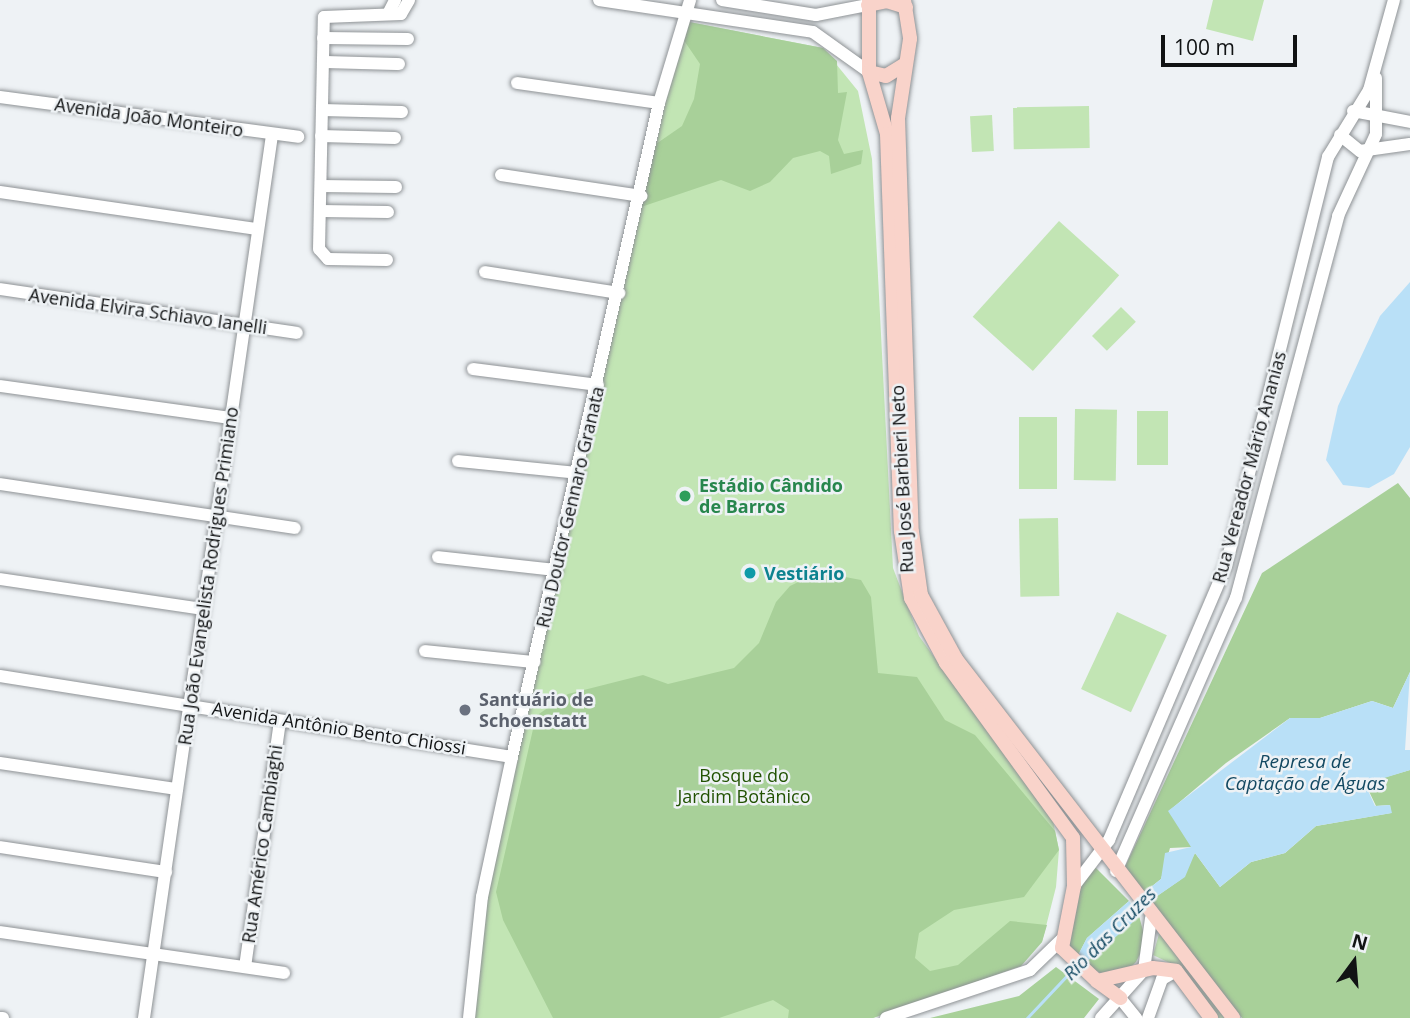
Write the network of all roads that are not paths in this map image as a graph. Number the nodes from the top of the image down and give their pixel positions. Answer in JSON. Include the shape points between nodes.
{"nodes":[{"id":1,"x":395,"y":0,"type":"edge"},
{"id":2,"x":409,"y":0,"type":"edge"},
{"id":3,"x":599,"y":0,"type":"edge"},
{"id":4,"x":722,"y":0,"type":"edge"},
{"id":5,"x":1394,"y":0,"type":"edge"},
{"id":6,"x":869,"y":3,"type":"edge"},
{"id":7,"x":905,"y":4,"type":"edge"},
{"id":8,"x":688,"y":6,"type":"edge"},
{"id":9,"x":388,"y":14,"type":"junction"},
{"id":10,"x":323,"y":38,"type":"junction"},
{"id":11,"x":408,"y":39,"type":"dead end"},
{"id":12,"x":323,"y":62,"type":"junction"},
{"id":13,"x":399,"y":64,"type":"dead end"},
{"id":14,"x":905,"y":64,"type":"junction"},
{"id":15,"x":869,"y":72,"type":"junction"},
{"id":16,"x":1376,"y":74,"type":"junction"},
{"id":17,"x":517,"y":83,"type":"dead end"},
{"id":18,"x":0,"y":97,"type":"edge"},
{"id":19,"x":659,"y":103,"type":"junction"},
{"id":20,"x":322,"y":110,"type":"junction"},
{"id":21,"x":1353,"y":111,"type":"junction"},
{"id":22,"x":402,"y":112,"type":"dead end"},
{"id":23,"x":1377,"y":114,"type":"junction"},
{"id":24,"x":1410,"y":122,"type":"edge"},
{"id":25,"x":272,"y":135,"type":"junction"},
{"id":26,"x":1340,"y":135,"type":"junction"},
{"id":27,"x":321,"y":136,"type":"junction"},
{"id":28,"x":298,"y":138,"type":"dead end"},
{"id":29,"x":394,"y":138,"type":"dead end"},
{"id":30,"x":1410,"y":144,"type":"edge"},
{"id":31,"x":1368,"y":152,"type":"junction"},
{"id":32,"x":501,"y":175,"type":"dead end"},
{"id":33,"x":321,"y":186,"type":"junction"},
{"id":34,"x":396,"y":187,"type":"dead end"},
{"id":35,"x":0,"y":192,"type":"edge"},
{"id":36,"x":641,"y":196,"type":"junction"},
{"id":37,"x":321,"y":211,"type":"junction"},
{"id":38,"x":388,"y":212,"type":"dead end"},
{"id":39,"x":257,"y":229,"type":"junction"},
{"id":40,"x":387,"y":260,"type":"dead end"},
{"id":41,"x":485,"y":272,"type":"dead end"},
{"id":42,"x":0,"y":289,"type":"edge"},
{"id":43,"x":619,"y":293,"type":"junction"},
{"id":44,"x":245,"y":324,"type":"junction"},
{"id":45,"x":297,"y":333,"type":"dead end"},
{"id":46,"x":473,"y":369,"type":"dead end"},
{"id":47,"x":597,"y":385,"type":"junction"},
{"id":48,"x":0,"y":386,"type":"edge"},
{"id":49,"x":230,"y":418,"type":"junction"},
{"id":50,"x":458,"y":461,"type":"dead end"},
{"id":51,"x":578,"y":473,"type":"junction"},
{"id":52,"x":0,"y":484,"type":"edge"},
{"id":53,"x":216,"y":515,"type":"junction"},
{"id":54,"x":295,"y":528,"type":"dead end"},
{"id":55,"x":438,"y":557,"type":"dead end"},
{"id":56,"x":556,"y":570,"type":"junction"},
{"id":57,"x":0,"y":579,"type":"edge"},
{"id":58,"x":203,"y":609,"type":"junction"},
{"id":59,"x":425,"y":650,"type":"dead end"},
{"id":60,"x":534,"y":662,"type":"junction"},
{"id":61,"x":0,"y":676,"type":"edge"},
{"id":62,"x":190,"y":704,"type":"junction"},
{"id":63,"x":280,"y":721,"type":"junction"},
{"id":64,"x":512,"y":757,"type":"junction"},
{"id":65,"x":0,"y":763,"type":"edge"},
{"id":66,"x":177,"y":789,"type":"junction"},
{"id":67,"x":0,"y":847,"type":"edge"},
{"id":68,"x":1098,"y":849,"type":"junction"},
{"id":69,"x":166,"y":872,"type":"junction"},
{"id":70,"x":1116,"y":872,"type":"junction"},
{"id":71,"x":1074,"y":886,"type":"junction"},
{"id":72,"x":1149,"y":917,"type":"junction"},
{"id":73,"x":0,"y":932,"type":"edge"},
{"id":74,"x":1063,"y":947,"type":"junction"},
{"id":75,"x":154,"y":956,"type":"junction"},
{"id":76,"x":245,"y":967,"type":"junction"},
{"id":77,"x":1144,"y":970,"type":"junction"},
{"id":78,"x":1177,"y":971,"type":"junction"},
{"id":79,"x":284,"y":973,"type":"dead end"},
{"id":80,"x":1093,"y":978,"type":"junction"},
{"id":81,"x":1120,"y":998,"type":"junction"},
{"id":82,"x":144,"y":1018,"type":"edge"},
{"id":83,"x":469,"y":1018,"type":"edge"},
{"id":84,"x":886,"y":1018,"type":"edge"},
{"id":85,"x":1101,"y":1018,"type":"edge"},
{"id":86,"x":1136,"y":1018,"type":"edge"},
{"id":87,"x":1148,"y":1018,"type":"edge"},
{"id":88,"x":1212,"y":1018,"type":"edge"},
{"id":89,"x":1233,"y":1018,"type":"edge"}],
"edges":[{"from":1,"to":9,"type":"street"},
{"from":2,"to":9,"type":"street","via":[[407,11]]},
{"from":3,"to":8,"type":"street"},
{"from":4,"to":6,"type":"street","via":[[817,15]]},
{"from":5,"to":16,"type":"street","name":"Rua Vereador Mário Ananias"},
{"from":6,"to":7,"type":"main road"},
{"from":6,"to":15,"type":"main road","name":"Rua José Barbieri Neto"},
{"from":7,"to":14,"type":"main road","name":"Rua José Barbieri Neto"},
{"from":8,"to":15,"type":"street","via":[[813,32]]},
{"from":8,"to":19,"type":"street","name":"Rua Doutor Gennaro Granata"},
{"from":9,"to":10,"type":"street","via":[[326,14]]},
{"from":10,"to":11,"type":"street"},
{"from":10,"to":12,"type":"street"},
{"from":12,"to":13,"type":"street"},
{"from":12,"to":20,"type":"street"},
{"from":14,"to":15,"type":"main road","via":[[886,76]]},
{"from":14,"to":68,"type":"main road","name":"Rua José Barbieri Neto","via":[[898,127],[912,532],[920,595],[956,659]]},
{"from":15,"to":71,"type":"main road","name":"Rua José Barbieri Neto","via":[[887,134],[901,531],[911,598],[946,663],[1064,821],[1073,838]]},
{"from":16,"to":21,"type":"street","name":"Rua Vereador Mário Ananias"},
{"from":16,"to":23,"type":"street","name":"Rua Vereador Mário Ananias"},
{"from":17,"to":19,"type":"street"},
{"from":18,"to":25,"type":"street","name":"Avenida João Monteiro"},
{"from":19,"to":36,"type":"street","name":"Rua Doutor Gennaro Granata"},
{"from":20,"to":22,"type":"street"},
{"from":20,"to":27,"type":"street"},
{"from":21,"to":23,"type":"street"},
{"from":21,"to":26,"type":"street","name":"Rua Vereador Mário Ananias"},
{"from":23,"to":24,"type":"street"},
{"from":23,"to":31,"type":"street","name":"Rua Vereador Mário Ananias"},
{"from":25,"to":28,"type":"street","name":"Avenida João Monteiro"},
{"from":25,"to":39,"type":"street","name":"Rua João Evangelista Rodrigues Primiano"},
{"from":26,"to":31,"type":"street","via":[[1352,148]]},
{"from":26,"to":68,"type":"street","name":"Rua Vereador Mário Ananias","via":[[1328,157],[1226,566],[1109,840]]},
{"from":27,"to":29,"type":"street"},
{"from":27,"to":33,"type":"street"},
{"from":30,"to":31,"type":"street"},
{"from":31,"to":70,"type":"street","name":"Rua Vereador Mário Ananias","via":[[1338,216],[1236,598]]},
{"from":32,"to":36,"type":"street"},
{"from":33,"to":34,"type":"street"},
{"from":33,"to":37,"type":"street"},
{"from":35,"to":39,"type":"street"},
{"from":36,"to":43,"type":"street","name":"Rua Doutor Gennaro Granata"},
{"from":37,"to":38,"type":"street"},
{"from":37,"to":40,"type":"street","via":[[322,256]]},
{"from":39,"to":44,"type":"street","name":"Rua João Evangelista Rodrigues Primiano"},
{"from":41,"to":43,"type":"street"},
{"from":42,"to":44,"type":"street","name":"Avenida Elvira Schiavo Ianelli"},
{"from":43,"to":47,"type":"street","name":"Rua Doutor Gennaro Granata"},
{"from":44,"to":45,"type":"street","name":"Avenida Elvira Schiavo Ianelli"},
{"from":44,"to":49,"type":"street","name":"Rua João Evangelista Rodrigues Primiano"},
{"from":46,"to":47,"type":"street"},
{"from":47,"to":51,"type":"street","name":"Rua Doutor Gennaro Granata"},
{"from":48,"to":49,"type":"street"},
{"from":49,"to":53,"type":"street","name":"Rua João Evangelista Rodrigues Primiano"},
{"from":50,"to":51,"type":"street"},
{"from":51,"to":56,"type":"street","name":"Rua Doutor Gennaro Granata"},
{"from":52,"to":53,"type":"street"},
{"from":53,"to":54,"type":"street"},
{"from":53,"to":58,"type":"street","name":"Rua João Evangelista Rodrigues Primiano"},
{"from":55,"to":56,"type":"street"},
{"from":56,"to":60,"type":"street","name":"Rua Doutor Gennaro Granata"},
{"from":57,"to":58,"type":"street"},
{"from":58,"to":62,"type":"street","name":"Rua João Evangelista Rodrigues Primiano"},
{"from":59,"to":60,"type":"street"},
{"from":60,"to":64,"type":"street","name":"Rua Doutor Gennaro Granata"},
{"from":61,"to":62,"type":"street","name":"Avenida Antônio Bento Chiossi"},
{"from":62,"to":63,"type":"street","name":"Avenida Antônio Bento Chiossi"},
{"from":62,"to":66,"type":"street","name":"Rua João Evangelista Rodrigues Primiano"},
{"from":63,"to":64,"type":"street","name":"Avenida Antônio Bento Chiossi"},
{"from":63,"to":76,"type":"street","name":"Rua Américo Cambiaghi"},
{"from":64,"to":83,"type":"street","name":"Rua Doutor Gennaro Granata","via":[[482,897]]},
{"from":65,"to":66,"type":"street"},
{"from":66,"to":69,"type":"street","name":"Rua João Evangelista Rodrigues Primiano"},
{"from":67,"to":69,"type":"street"},
{"from":68,"to":70,"type":"main road","name":"Rua José Barbieri Neto"},
{"from":68,"to":71,"type":"street","name":"Rua Vereador Mário Ananias"},
{"from":69,"to":75,"type":"street","name":"Rua João Evangelista Rodrigues Primiano"},
{"from":70,"to":72,"type":"main road","name":"Rua José Barbieri Neto"},
{"from":71,"to":74,"type":"main road","name":"Rua José Barbieri Neto"},
{"from":72,"to":77,"type":"street"},
{"from":72,"to":89,"type":"main road","name":"Rua José Barbieri Neto"},
{"from":73,"to":75,"type":"street"},
{"from":74,"to":80,"type":"main road"},
{"from":74,"to":84,"type":"street","via":[[1030,970]]},
{"from":75,"to":76,"type":"street"},
{"from":75,"to":82,"type":"street","name":"Rua João Evangelista Rodrigues Primiano"},
{"from":76,"to":79,"type":"street"},
{"from":77,"to":78,"type":"main road"},
{"from":77,"to":80,"type":"main road"},
{"from":77,"to":81,"type":"street"},
{"from":78,"to":87,"type":"street","via":[[1162,979]]},
{"from":78,"to":88,"type":"main road"},
{"from":80,"to":81,"type":"main road"},
{"from":81,"to":85,"type":"street"},
{"from":81,"to":86,"type":"street"}]}
